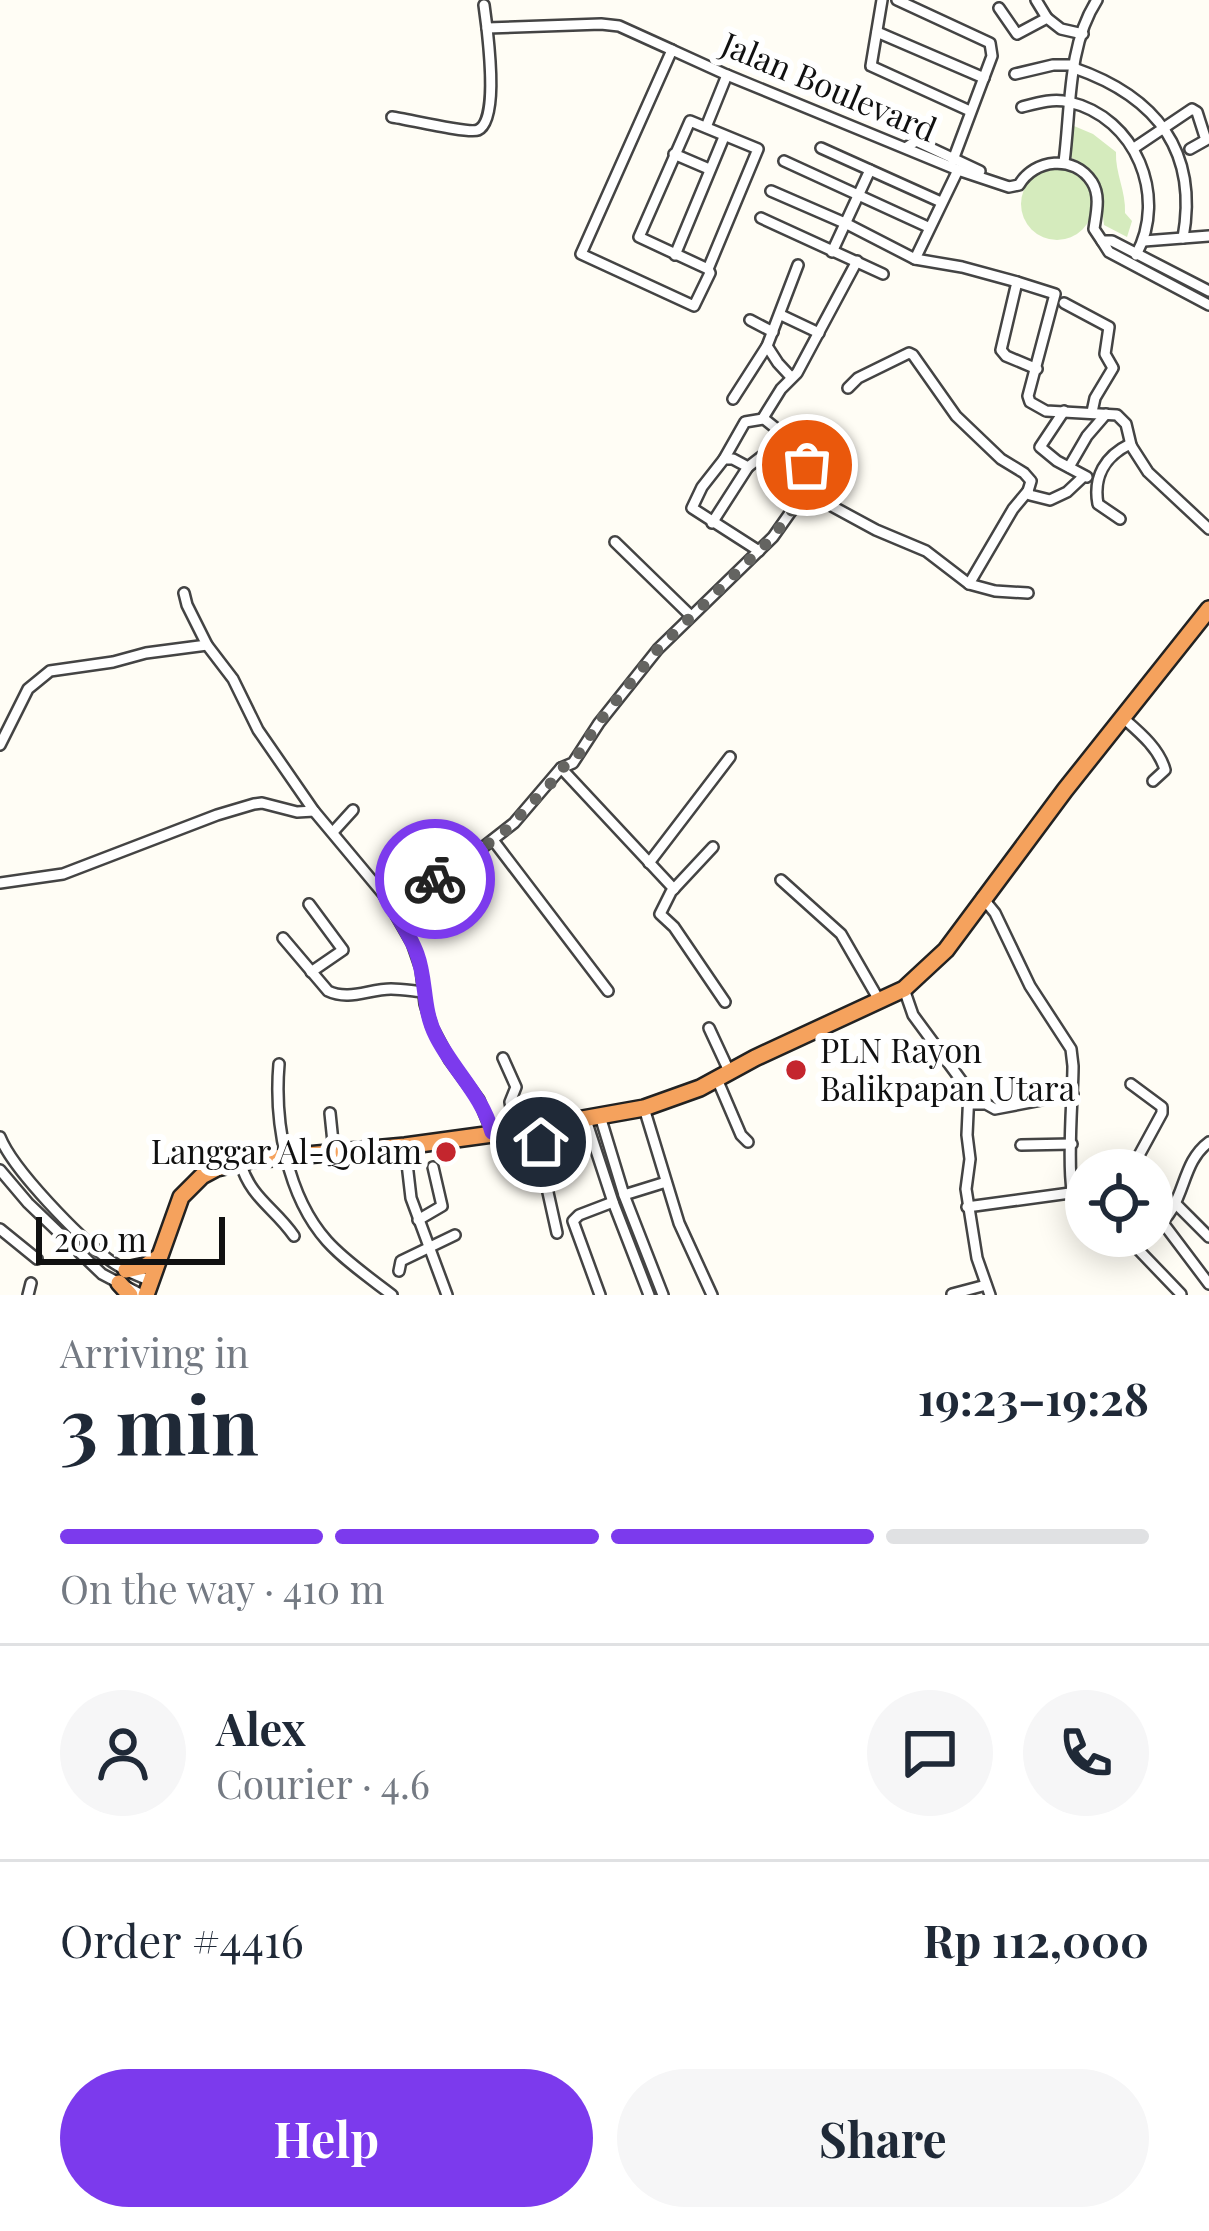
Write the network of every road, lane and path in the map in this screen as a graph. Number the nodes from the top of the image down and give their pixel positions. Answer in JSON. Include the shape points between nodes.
{"nodes":[{"id":1,"x":882,"y":0,"type":"edge"},
{"id":2,"x":897,"y":0,"type":"edge"},
{"id":3,"x":1036,"y":0,"type":"edge"},
{"id":4,"x":1097,"y":0,"type":"edge"},
{"id":5,"x":484,"y":5,"type":"dead end"},
{"id":6,"x":999,"y":8,"type":"dead end"},
{"id":7,"x":1047,"y":18,"type":"junction"},
{"id":8,"x":487,"y":28,"type":"junction"},
{"id":9,"x":877,"y":32,"type":"junction"},
{"id":10,"x":1083,"y":34,"type":"junction"},
{"id":11,"x":671,"y":50,"type":"junction"},
{"id":12,"x":1074,"y":67,"type":"junction"},
{"id":13,"x":1015,"y":74,"type":"dead end"},
{"id":14,"x":727,"y":75,"type":"junction"},
{"id":15,"x":984,"y":78,"type":"junction"},
{"id":16,"x":1071,"y":102,"type":"junction"},
{"id":17,"x":1022,"y":107,"type":"dead end"},
{"id":18,"x":970,"y":111,"type":"junction"},
{"id":19,"x":392,"y":117,"type":"dead end"},
{"id":20,"x":706,"y":127,"type":"junction"},
{"id":21,"x":1164,"y":127,"type":"junction"},
{"id":22,"x":724,"y":137,"type":"junction"},
{"id":23,"x":821,"y":148,"type":"dead end"},
{"id":24,"x":1134,"y":148,"type":"junction"},
{"id":25,"x":1190,"y":149,"type":"dead end"},
{"id":26,"x":674,"y":154,"type":"junction"},
{"id":27,"x":784,"y":161,"type":"dead end"},
{"id":28,"x":1064,"y":162,"type":"junction"},
{"id":29,"x":955,"y":165,"type":"junction"},
{"id":30,"x":709,"y":169,"type":"junction"},
{"id":31,"x":870,"y":170,"type":"junction"},
{"id":32,"x":771,"y":190,"type":"dead end"},
{"id":33,"x":859,"y":196,"type":"junction"},
{"id":34,"x":941,"y":202,"type":"junction"},
{"id":35,"x":761,"y":218,"type":"dead end"},
{"id":36,"x":847,"y":224,"type":"junction"},
{"id":37,"x":928,"y":226,"type":"junction"},
{"id":38,"x":1209,"y":236,"type":"edge"},
{"id":39,"x":1183,"y":238,"type":"junction"},
{"id":40,"x":1144,"y":241,"type":"junction"},
{"id":41,"x":1108,"y":245,"type":"junction"},
{"id":42,"x":832,"y":252,"type":"junction"},
{"id":43,"x":675,"y":255,"type":"junction"},
{"id":44,"x":1136,"y":255,"type":"junction"},
{"id":45,"x":915,"y":259,"type":"junction"},
{"id":46,"x":857,"y":261,"type":"junction"},
{"id":47,"x":798,"y":265,"type":"dead end"},
{"id":48,"x":708,"y":269,"type":"junction"},
{"id":49,"x":884,"y":274,"type":"dead end"},
{"id":50,"x":1017,"y":282,"type":"junction"},
{"id":51,"x":1209,"y":291,"type":"edge"},
{"id":52,"x":1064,"y":303,"type":"dead end"},
{"id":53,"x":1209,"y":305,"type":"edge"},
{"id":54,"x":781,"y":315,"type":"junction"},
{"id":55,"x":750,"y":320,"type":"dead end"},
{"id":56,"x":773,"y":332,"type":"junction"},
{"id":57,"x":819,"y":333,"type":"junction"},
{"id":58,"x":767,"y":346,"type":"junction"},
{"id":59,"x":1037,"y":369,"type":"junction"},
{"id":60,"x":791,"y":377,"type":"junction"},
{"id":61,"x":848,"y":388,"type":"dead end"},
{"id":62,"x":733,"y":399,"type":"dead end"},
{"id":63,"x":1064,"y":411,"type":"junction"},
{"id":64,"x":1099,"y":413,"type":"junction"},
{"id":65,"x":763,"y":419,"type":"junction"},
{"id":66,"x":1131,"y":445,"type":"junction"},
{"id":67,"x":724,"y":459,"type":"junction"},
{"id":68,"x":748,"y":467,"type":"junction"},
{"id":69,"x":1069,"y":467,"type":"junction"},
{"id":70,"x":1084,"y":476,"type":"junction"},
{"id":71,"x":1096,"y":483,"type":"junction"},
{"id":72,"x":801,"y":489,"type":"junction"},
{"id":73,"x":1028,"y":491,"type":"junction"},
{"id":74,"x":818,"y":498,"type":"dead end"},
{"id":75,"x":1120,"y":519,"type":"dead end"},
{"id":76,"x":712,"y":523,"type":"junction"},
{"id":77,"x":1209,"y":529,"type":"edge"},
{"id":78,"x":615,"y":542,"type":"dead end"},
{"id":79,"x":759,"y":551,"type":"junction"},
{"id":80,"x":969,"y":584,"type":"junction"},
{"id":81,"x":184,"y":593,"type":"dead end"},
{"id":82,"x":1028,"y":593,"type":"dead end"},
{"id":83,"x":1207,"y":611,"type":"edge"},
{"id":84,"x":691,"y":616,"type":"junction"},
{"id":85,"x":207,"y":645,"type":"junction"},
{"id":86,"x":1122,"y":717,"type":"junction"},
{"id":87,"x":0,"y":745,"type":"edge"},
{"id":88,"x":730,"y":758,"type":"dead end"},
{"id":89,"x":561,"y":768,"type":"junction"},
{"id":90,"x":1153,"y":781,"type":"dead end"},
{"id":91,"x":353,"y":810,"type":"dead end"},
{"id":92,"x":314,"y":811,"type":"junction"},
{"id":93,"x":333,"y":832,"type":"junction"},
{"id":94,"x":493,"y":840,"type":"junction"},
{"id":95,"x":713,"y":847,"type":"dead end"},
{"id":96,"x":650,"y":863,"type":"junction"},
{"id":97,"x":781,"y":880,"type":"dead end"},
{"id":98,"x":0,"y":883,"type":"edge"},
{"id":99,"x":674,"y":889,"type":"junction"},
{"id":100,"x":385,"y":896,"type":"junction"},
{"id":101,"x":982,"y":897,"type":"junction"},
{"id":102,"x":309,"y":904,"type":"dead end"},
{"id":103,"x":283,"y":938,"type":"dead end"},
{"id":104,"x":310,"y":972,"type":"junction"},
{"id":105,"x":904,"y":989,"type":"junction"},
{"id":106,"x":608,"y":991,"type":"dead end"},
{"id":107,"x":424,"y":992,"type":"junction"},
{"id":108,"x":879,"y":1000,"type":"junction"},
{"id":109,"x":725,"y":1002,"type":"dead end"},
{"id":110,"x":709,"y":1028,"type":"dead end"},
{"id":111,"x":503,"y":1058,"type":"dead end"},
{"id":112,"x":279,"y":1064,"type":"dead end"},
{"id":113,"x":723,"y":1075,"type":"junction"},
{"id":114,"x":1131,"y":1084,"type":"dead end"},
{"id":115,"x":1073,"y":1094,"type":"junction"},
{"id":116,"x":970,"y":1104,"type":"junction"},
{"id":117,"x":644,"y":1108,"type":"junction"},
{"id":118,"x":330,"y":1113,"type":"dead end"},
{"id":119,"x":593,"y":1118,"type":"junction"},
{"id":120,"x":542,"y":1126,"type":"junction"},
{"id":121,"x":515,"y":1130,"type":"junction"},
{"id":122,"x":492,"y":1132,"type":"junction"},
{"id":123,"x":0,"y":1137,"type":"edge"},
{"id":124,"x":748,"y":1142,"type":"dead end"},
{"id":125,"x":1209,"y":1142,"type":"edge"},
{"id":126,"x":1072,"y":1144,"type":"junction"},
{"id":127,"x":1022,"y":1145,"type":"dead end"},
{"id":128,"x":404,"y":1146,"type":"junction"},
{"id":129,"x":1072,"y":1149,"type":"edge"},
{"id":130,"x":1143,"y":1149,"type":"edge"},
{"id":131,"x":334,"y":1152,"type":"junction"},
{"id":132,"x":285,"y":1156,"type":"junction"},
{"id":133,"x":240,"y":1162,"type":"junction"},
{"id":134,"x":433,"y":1167,"type":"dead end"},
{"id":135,"x":0,"y":1170,"type":"edge"},
{"id":136,"x":666,"y":1182,"type":"junction"},
{"id":137,"x":1065,"y":1194,"type":"edge"},
{"id":138,"x":618,"y":1198,"type":"junction"},
{"id":139,"x":1177,"y":1205,"type":"junction"},
{"id":140,"x":968,"y":1207,"type":"junction"},
{"id":141,"x":1173,"y":1210,"type":"edge"},
{"id":142,"x":418,"y":1220,"type":"junction"},
{"id":143,"x":557,"y":1233,"type":"dead end"},
{"id":144,"x":1,"y":1234,"type":"edge"},
{"id":145,"x":455,"y":1235,"type":"dead end"},
{"id":146,"x":293,"y":1236,"type":"dead end"},
{"id":147,"x":1173,"y":1236,"type":"edge"},
{"id":148,"x":1209,"y":1237,"type":"edge"},
{"id":149,"x":430,"y":1248,"type":"junction"},
{"id":150,"x":159,"y":1257,"type":"junction"},
{"id":151,"x":1145,"y":1257,"type":"edge"},
{"id":152,"x":37,"y":1259,"type":"dead end"},
{"id":153,"x":110,"y":1261,"type":"junction"},
{"id":154,"x":398,"y":1271,"type":"dead end"},
{"id":155,"x":102,"y":1274,"type":"junction"},
{"id":156,"x":31,"y":1282,"type":"dead end"},
{"id":157,"x":125,"y":1283,"type":"edge"},
{"id":158,"x":1209,"y":1284,"type":"edge"},
{"id":159,"x":146,"y":1290,"type":"edge"},
{"id":160,"x":988,"y":1290,"type":"edge"},
{"id":161,"x":655,"y":1293,"type":"edge"},
{"id":162,"x":952,"y":1294,"type":"edge"},
{"id":163,"x":1180,"y":1294,"type":"edge"},
{"id":164,"x":28,"y":1295,"type":"edge"},
{"id":165,"x":392,"y":1295,"type":"edge"},
{"id":166,"x":447,"y":1295,"type":"edge"},
{"id":167,"x":600,"y":1295,"type":"edge"},
{"id":168,"x":712,"y":1295,"type":"edge"}],
"edges":[{"from":1,"to":9,"type":"street"},
{"from":2,"to":15,"type":"street","via":[[989,43]]},
{"from":3,"to":7,"type":"street"},
{"from":4,"to":10,"type":"street"},
{"from":5,"to":8,"type":"street"},
{"from":6,"to":7,"type":"street","via":[[1017,34]]},
{"from":7,"to":10,"type":"street"},
{"from":8,"to":11,"type":"street","via":[[619,26]]},
{"from":8,"to":19,"type":"street","via":[[489,114],[482,127],[462,131]]},
{"from":9,"to":15,"type":"street"},
{"from":9,"to":18,"type":"street","via":[[873,70]]},
{"from":10,"to":12,"type":"street"},
{"from":11,"to":14,"type":"street","name":"Jalan Boulevard"},
{"from":11,"to":48,"type":"street","name":"Jalan Boulevard","via":[[580,251],[694,306]]},
{"from":12,"to":13,"type":"street"},
{"from":12,"to":16,"type":"street"},
{"from":12,"to":21,"type":"street","via":[[1125,90]]},
{"from":14,"to":20,"type":"street"},
{"from":14,"to":29,"type":"street","name":"Jalan Boulevard","via":[[907,147],[916,141]]},
{"from":15,"to":18,"type":"street"},
{"from":16,"to":17,"type":"street"},
{"from":16,"to":24,"type":"street","via":[[1098,113]]},
{"from":16,"to":28,"type":"street"},
{"from":18,"to":29,"type":"street"},
{"from":20,"to":22,"type":"street"},
{"from":20,"to":26,"type":"street","via":[[688,122]]},
{"from":21,"to":24,"type":"street"},
{"from":21,"to":25,"type":"street","via":[[1195,110],[1206,140]]},
{"from":21,"to":39,"type":"street","via":[[1185,183]]},
{"from":22,"to":30,"type":"street"},
{"from":22,"to":48,"type":"street","via":[[758,149]]},
{"from":23,"to":31,"type":"street"},
{"from":24,"to":40,"type":"street","via":[[1149,202]]},
{"from":26,"to":30,"type":"street"},
{"from":26,"to":43,"type":"street","via":[[639,238]]},
{"from":27,"to":33,"type":"street"},
{"from":28,"to":29,"type":"street","name":"Jalan Boulevard","via":[[1000,179]]},
{"from":28,"to":41,"type":"street","via":[[1092,183],[1094,229]]},
{"from":29,"to":34,"type":"street"},
{"from":30,"to":43,"type":"street"},
{"from":31,"to":33,"type":"street"},
{"from":31,"to":34,"type":"street"},
{"from":32,"to":36,"type":"street"},
{"from":33,"to":36,"type":"street"},
{"from":33,"to":37,"type":"street"},
{"from":34,"to":37,"type":"street"},
{"from":35,"to":42,"type":"street"},
{"from":36,"to":42,"type":"street"},
{"from":36,"to":45,"type":"street"},
{"from":37,"to":45,"type":"street"},
{"from":38,"to":39,"type":"street"},
{"from":39,"to":40,"type":"street"},
{"from":40,"to":44,"type":"street"},
{"from":41,"to":44,"type":"street"},
{"from":41,"to":53,"type":"street"},
{"from":42,"to":46,"type":"street"},
{"from":43,"to":48,"type":"street"},
{"from":44,"to":51,"type":"street"},
{"from":45,"to":50,"type":"street"},
{"from":46,"to":49,"type":"street"},
{"from":46,"to":57,"type":"street"},
{"from":47,"to":54,"type":"street"},
{"from":50,"to":59,"type":"street","via":[[1001,350]]},
{"from":50,"to":59,"type":"street","via":[[1055,294]]},
{"from":52,"to":64,"type":"street","via":[[1109,327],[1105,354],[1113,368],[1095,398]]},
{"from":54,"to":56,"type":"street"},
{"from":54,"to":57,"type":"street"},
{"from":55,"to":56,"type":"street"},
{"from":56,"to":58,"type":"street"},
{"from":57,"to":60,"type":"street"},
{"from":58,"to":60,"type":"street"},
{"from":58,"to":62,"type":"street"},
{"from":59,"to":63,"type":"street","via":[[1030,402]]},
{"from":60,"to":65,"type":"street"},
{"from":61,"to":73,"type":"street","via":[[888,361],[914,355],[969,430],[1024,472]]},
{"from":63,"to":64,"type":"street"},
{"from":63,"to":69,"type":"street","via":[[1040,447]]},
{"from":64,"to":66,"type":"street","via":[[1123,418]]},
{"from":64,"to":69,"type":"street"},
{"from":65,"to":67,"type":"street","via":[[742,426]]},
{"from":65,"to":72,"type":"street","via":[[814,448]]},
{"from":66,"to":71,"type":"street","via":[[1105,463]]},
{"from":66,"to":77,"type":"street"},
{"from":67,"to":68,"type":"street"},
{"from":67,"to":76,"type":"street","via":[[692,505]]},
{"from":68,"to":72,"type":"street","via":[[769,453]]},
{"from":68,"to":76,"type":"street"},
{"from":69,"to":70,"type":"street"},
{"from":70,"to":71,"type":"street"},
{"from":70,"to":73,"type":"street","via":[[1050,500]]},
{"from":71,"to":75,"type":"street","via":[[1098,504]]},
{"from":72,"to":79,"type":"street"},
{"from":73,"to":80,"type":"street"},
{"from":74,"to":80,"type":"street","via":[[926,551]]},
{"from":76,"to":79,"type":"street"},
{"from":78,"to":84,"type":"street"},
{"from":79,"to":84,"type":"street"},
{"from":80,"to":82,"type":"street"},
{"from":81,"to":85,"type":"street"},
{"from":83,"to":86,"type":"highway"},
{"from":84,"to":89,"type":"street"},
{"from":85,"to":87,"type":"street","via":[[50,670],[28,689]]},
{"from":85,"to":92,"type":"street"},
{"from":86,"to":90,"type":"street","via":[[1166,766]]},
{"from":86,"to":101,"type":"highway"},
{"from":88,"to":96,"type":"street"},
{"from":89,"to":94,"type":"street"},
{"from":89,"to":96,"type":"street"},
{"from":91,"to":93,"type":"street"},
{"from":92,"to":93,"type":"street"},
{"from":92,"to":98,"type":"street","via":[[254,804],[63,874]]},
{"from":93,"to":100,"type":"street"},
{"from":94,"to":100,"type":"street","via":[[448,874]]},
{"from":94,"to":106,"type":"street"},
{"from":95,"to":99,"type":"street"},
{"from":96,"to":99,"type":"street"},
{"from":97,"to":108,"type":"street","via":[[842,934]]},
{"from":99,"to":109,"type":"street","via":[[660,914]]},
{"from":100,"to":107,"type":"street","via":[[418,955]]},
{"from":101,"to":105,"type":"highway","via":[[946,950]]},
{"from":101,"to":115,"type":"street","via":[[1071,1049]]},
{"from":102,"to":104,"type":"street","via":[[343,949]]},
{"from":103,"to":104,"type":"street"},
{"from":104,"to":107,"type":"street","via":[[335,995]]},
{"from":105,"to":108,"type":"highway"},
{"from":105,"to":116,"type":"street","via":[[913,1015],[967,1086]]},
{"from":107,"to":122,"type":"street","via":[[436,1037]]},
{"from":108,"to":113,"type":"highway"},
{"from":110,"to":113,"type":"street"},
{"from":111,"to":121,"type":"street","via":[[515,1087]]},
{"from":112,"to":132,"type":"street"},
{"from":113,"to":117,"type":"highway"},
{"from":113,"to":124,"type":"street"},
{"from":114,"to":130,"type":"street","via":[[1162,1107]]},
{"from":115,"to":116,"type":"street","via":[[995,1109]]},
{"from":115,"to":126,"type":"street"},
{"from":116,"to":140,"type":"street"},
{"from":117,"to":119,"type":"highway"},
{"from":117,"to":136,"type":"street"},
{"from":118,"to":131,"type":"street"},
{"from":119,"to":120,"type":"highway"},
{"from":119,"to":138,"type":"street"},
{"from":120,"to":121,"type":"highway"},
{"from":120,"to":143,"type":"street"},
{"from":121,"to":122,"type":"highway"},
{"from":122,"to":128,"type":"highway"},
{"from":123,"to":153,"type":"street","via":[[22,1173]]},
{"from":125,"to":139,"type":"street"},
{"from":126,"to":127,"type":"street"},
{"from":126,"to":129,"type":"street"},
{"from":128,"to":131,"type":"highway"},
{"from":128,"to":142,"type":"street"},
{"from":131,"to":132,"type":"highway"},
{"from":132,"to":133,"type":"highway"},
{"from":132,"to":165,"type":"street","via":[[323,1237]]},
{"from":133,"to":146,"type":"street","via":[[256,1197]]},
{"from":133,"to":150,"type":"highway","via":[[188,1189]]},
{"from":134,"to":142,"type":"street","via":[[442,1206]]},
{"from":135,"to":155,"type":"street"},
{"from":136,"to":138,"type":"street"},
{"from":136,"to":168,"type":"street"},
{"from":137,"to":140,"type":"street"},
{"from":138,"to":161,"type":"street"},
{"from":138,"to":167,"type":"street","via":[[573,1221]]},
{"from":139,"to":141,"type":"street"},
{"from":139,"to":148,"type":"street"},
{"from":140,"to":160,"type":"street"},
{"from":142,"to":149,"type":"street"},
{"from":144,"to":152,"type":"street"},
{"from":145,"to":149,"type":"street"},
{"from":147,"to":158,"type":"street"},
{"from":149,"to":154,"type":"street","via":[[401,1261]]},
{"from":149,"to":166,"type":"street"},
{"from":150,"to":157,"type":"highway"},
{"from":150,"to":159,"type":"highway"},
{"from":151,"to":163,"type":"street"},
{"from":153,"to":155,"type":"street"},
{"from":153,"to":157,"type":"street"},
{"from":155,"to":157,"type":"street"},
{"from":156,"to":164,"type":"street"},
{"from":157,"to":159,"type":"street"},
{"from":160,"to":162,"type":"street"}]}
